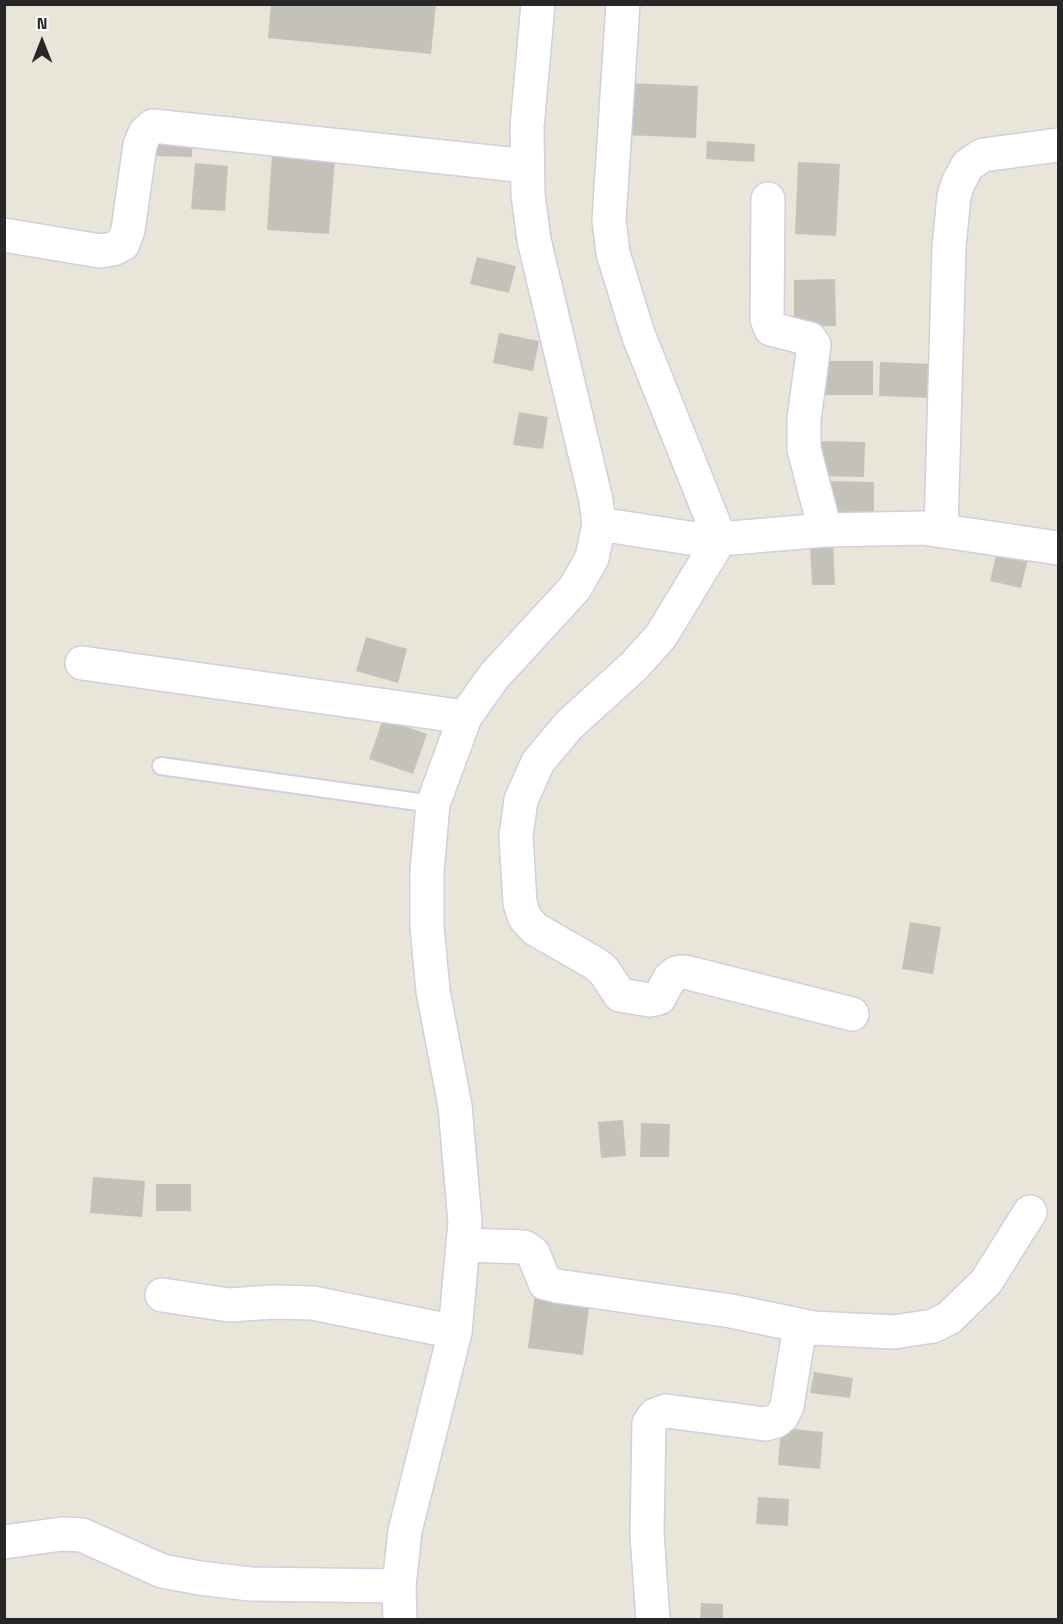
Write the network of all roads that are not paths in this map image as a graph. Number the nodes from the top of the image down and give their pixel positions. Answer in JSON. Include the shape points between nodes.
{"nodes":[{"id":1,"x":538,"y":4,"type":"edge"},
{"id":2,"x":623,"y":4,"type":"edge"},
{"id":3,"x":1059,"y":145,"type":"edge"},
{"id":4,"x":527,"y":166,"type":"junction"},
{"id":5,"x":768,"y":199,"type":"dead end"},
{"id":6,"x":4,"y":235,"type":"edge"},
{"id":7,"x":599,"y":524,"type":"junction"},
{"id":8,"x":825,"y":530,"type":"junction"},
{"id":9,"x":940,"y":530,"type":"junction"},
{"id":10,"x":704,"y":539,"type":"junction"},
{"id":11,"x":1059,"y":548,"type":"edge"},
{"id":12,"x":82,"y":663,"type":"dead end"},
{"id":13,"x":465,"y":717,"type":"junction"},
{"id":14,"x":161,"y":766,"type":"dead end"},
{"id":15,"x":433,"y":804,"type":"junction"},
{"id":16,"x":852,"y":1014,"type":"dead end"},
{"id":17,"x":1030,"y":1212,"type":"dead end"},
{"id":18,"x":495,"y":1246,"type":"junction"},
{"id":19,"x":162,"y":1295,"type":"dead end"},
{"id":20,"x":800,"y":1326,"type":"junction"},
{"id":21,"x":455,"y":1332,"type":"junction"},
{"id":22,"x":4,"y":1542,"type":"edge"},
{"id":23,"x":399,"y":1586,"type":"junction"},
{"id":24,"x":400,"y":1620,"type":"edge"},
{"id":25,"x":653,"y":1620,"type":"edge"}],
"edges":[{"from":1,"to":4,"type":"street"},
{"from":2,"to":10,"type":"street","via":[[609,220],[612,253]]},
{"from":3,"to":9,"type":"street","via":[[982,155],[968,165],[956,189],[949,247]]},
{"from":4,"to":6,"type":"street","via":[[153,126],[140,145],[123,244],[100,251]]},
{"from":4,"to":7,"type":"street","via":[[534,240]]},
{"from":5,"to":8,"type":"street","via":[[767,319],[771,329],[810,339],[814,345],[804,449]]},
{"from":7,"to":10,"type":"street"},
{"from":7,"to":13,"type":"street","via":[[592,558],[575,588],[494,676]]},
{"from":8,"to":9,"type":"street"},
{"from":8,"to":10,"type":"street"},
{"from":9,"to":11,"type":"street"},
{"from":10,"to":16,"type":"street","via":[[661,636],[569,725],[538,762],[521,800],[516,836],[520,903],[525,918],[535,929],[596,964],[620,995],[659,998],[670,978],[685,972]]},
{"from":12,"to":13,"type":"street"},
{"from":13,"to":15,"type":"street"},
{"from":14,"to":15,"type":"lane"},
{"from":15,"to":18,"type":"street","via":[[427,927],[433,991],[455,1106],[465,1222]]},
{"from":17,"to":20,"type":"street","via":[[986,1282],[949,1318],[933,1326],[894,1332]]},
{"from":18,"to":20,"type":"street","via":[[536,1258],[541,1276],[551,1284],[731,1311]]},
{"from":18,"to":21,"type":"street"},
{"from":19,"to":21,"type":"street","via":[[229,1305],[313,1303]]},
{"from":20,"to":25,"type":"street","via":[[787,1406],[776,1421],[765,1424],[666,1411],[655,1415],[649,1424],[647,1534]]},
{"from":21,"to":23,"type":"street","via":[[405,1531]]},
{"from":22,"to":23,"type":"street","via":[[82,1535],[162,1571],[200,1578],[250,1584]]},
{"from":23,"to":24,"type":"street"}]}
